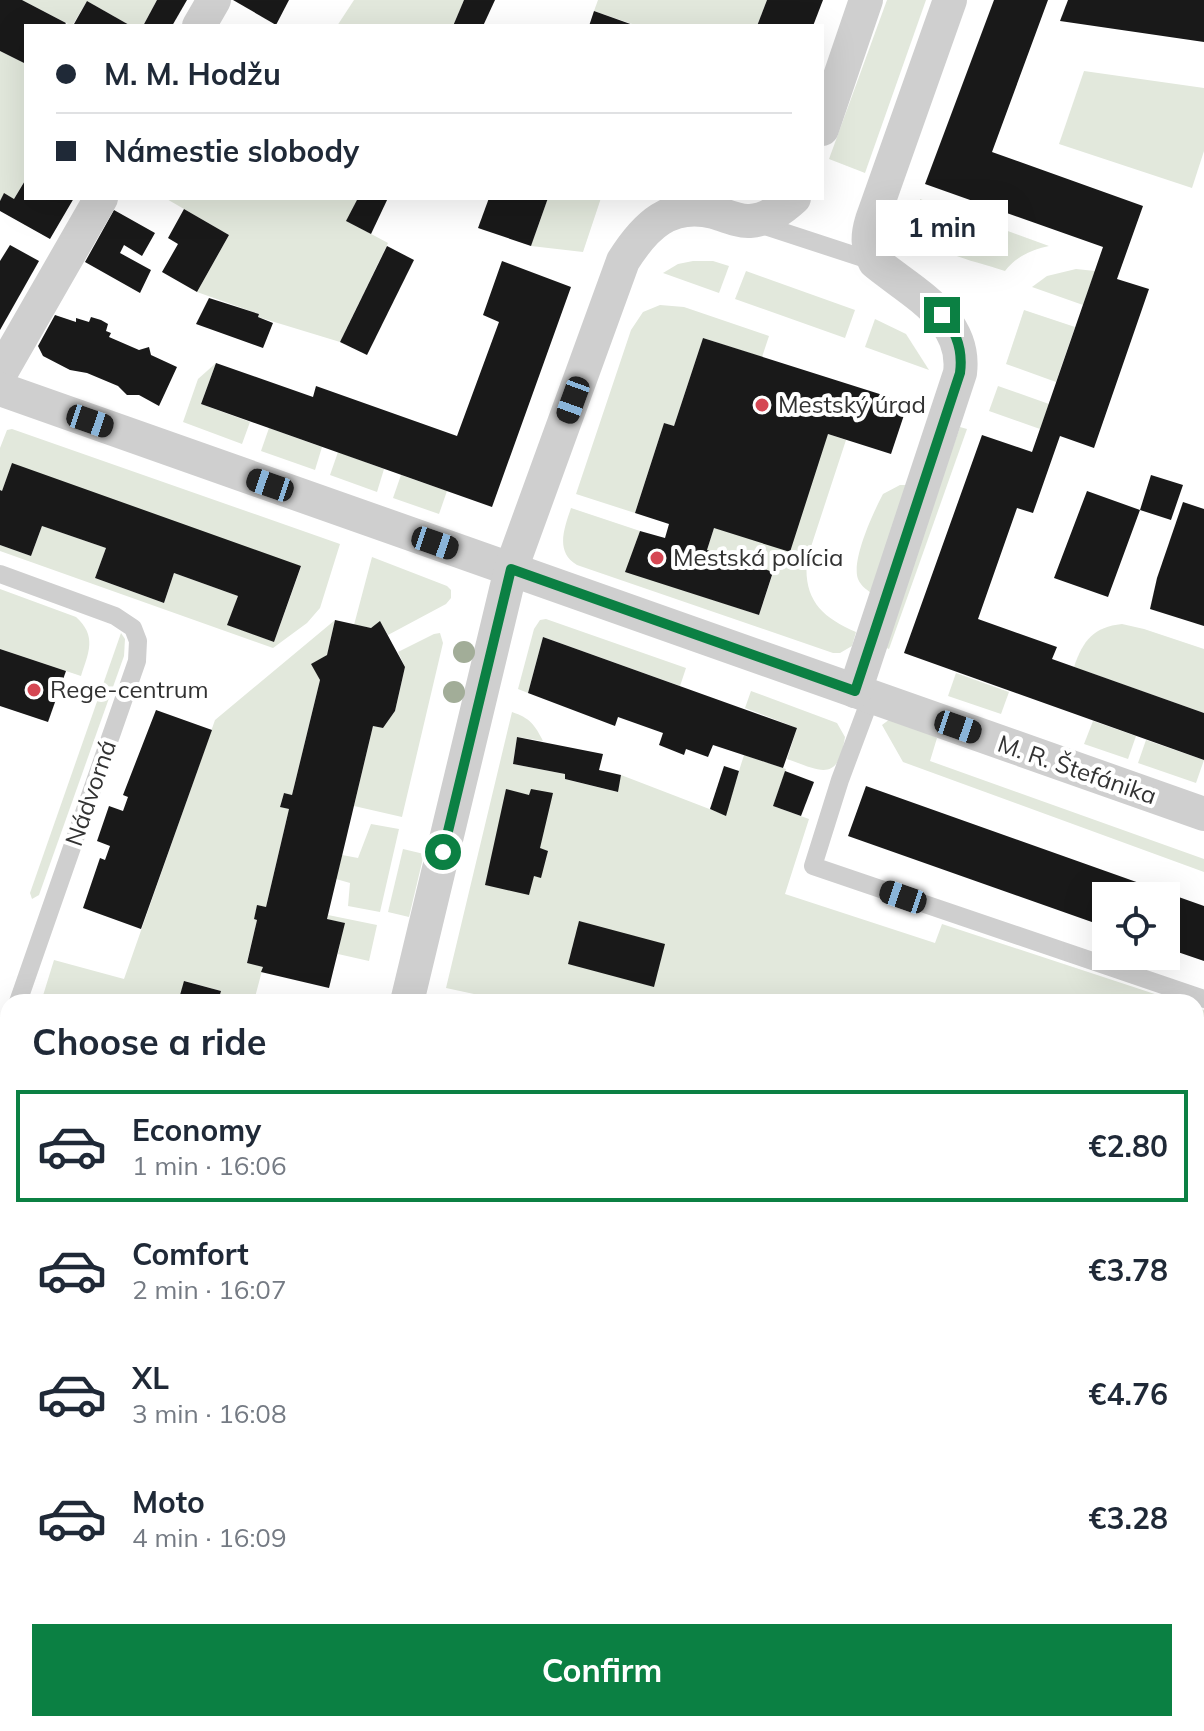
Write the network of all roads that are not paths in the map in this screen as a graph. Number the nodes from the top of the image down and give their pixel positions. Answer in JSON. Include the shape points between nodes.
{"nodes":[{"id":1,"x":214,"y":0,"type":"edge"},
{"id":2,"x":866,"y":0,"type":"edge"},
{"id":3,"x":950,"y":0,"type":"edge"},
{"id":4,"x":200,"y":24,"type":"edge"},
{"id":5,"x":824,"y":123,"type":"edge"},
{"id":6,"x":100,"y":200,"type":"edge"},
{"id":7,"x":792,"y":200,"type":"edge"},
{"id":8,"x":750,"y":221,"type":"junction"},
{"id":9,"x":875,"y":262,"type":"junction"},
{"id":10,"x":0,"y":374,"type":"edge"},
{"id":11,"x":0,"y":389,"type":"edge"},
{"id":12,"x":511,"y":569,"type":"junction"},
{"id":13,"x":0,"y":574,"type":"edge"},
{"id":14,"x":863,"y":694,"type":"junction"},
{"id":15,"x":1204,"y":814,"type":"edge"},
{"id":16,"x":21,"y":994,"type":"edge"},
{"id":17,"x":409,"y":994,"type":"edge"},
{"id":18,"x":1189,"y":994,"type":"edge"}],
"edges":[{"from":1,"to":4,"type":"street"},
{"from":2,"to":5,"type":"street"},
{"from":3,"to":9,"type":"street","via":[[868,231]]},
{"from":6,"to":10,"type":"street"},
{"from":7,"to":8,"type":"street"},
{"from":8,"to":9,"type":"lane"},
{"from":8,"to":12,"type":"street","via":[[683,209],[654,222],[630,250]]},
{"from":9,"to":14,"type":"street","via":[[949,323],[960,346],[961,365]]},
{"from":11,"to":12,"type":"street","name":"M. R. Štefánika"},
{"from":12,"to":14,"type":"street","name":"M. R. Štefánika"},
{"from":12,"to":17,"type":"street"},
{"from":13,"to":16,"type":"lane","name":"Nádvorná","via":[[115,616],[133,628],[138,641],[137,661]]},
{"from":14,"to":15,"type":"street","name":"M. R. Štefánika"},
{"from":14,"to":18,"type":"lane","via":[[813,866]]}]}
